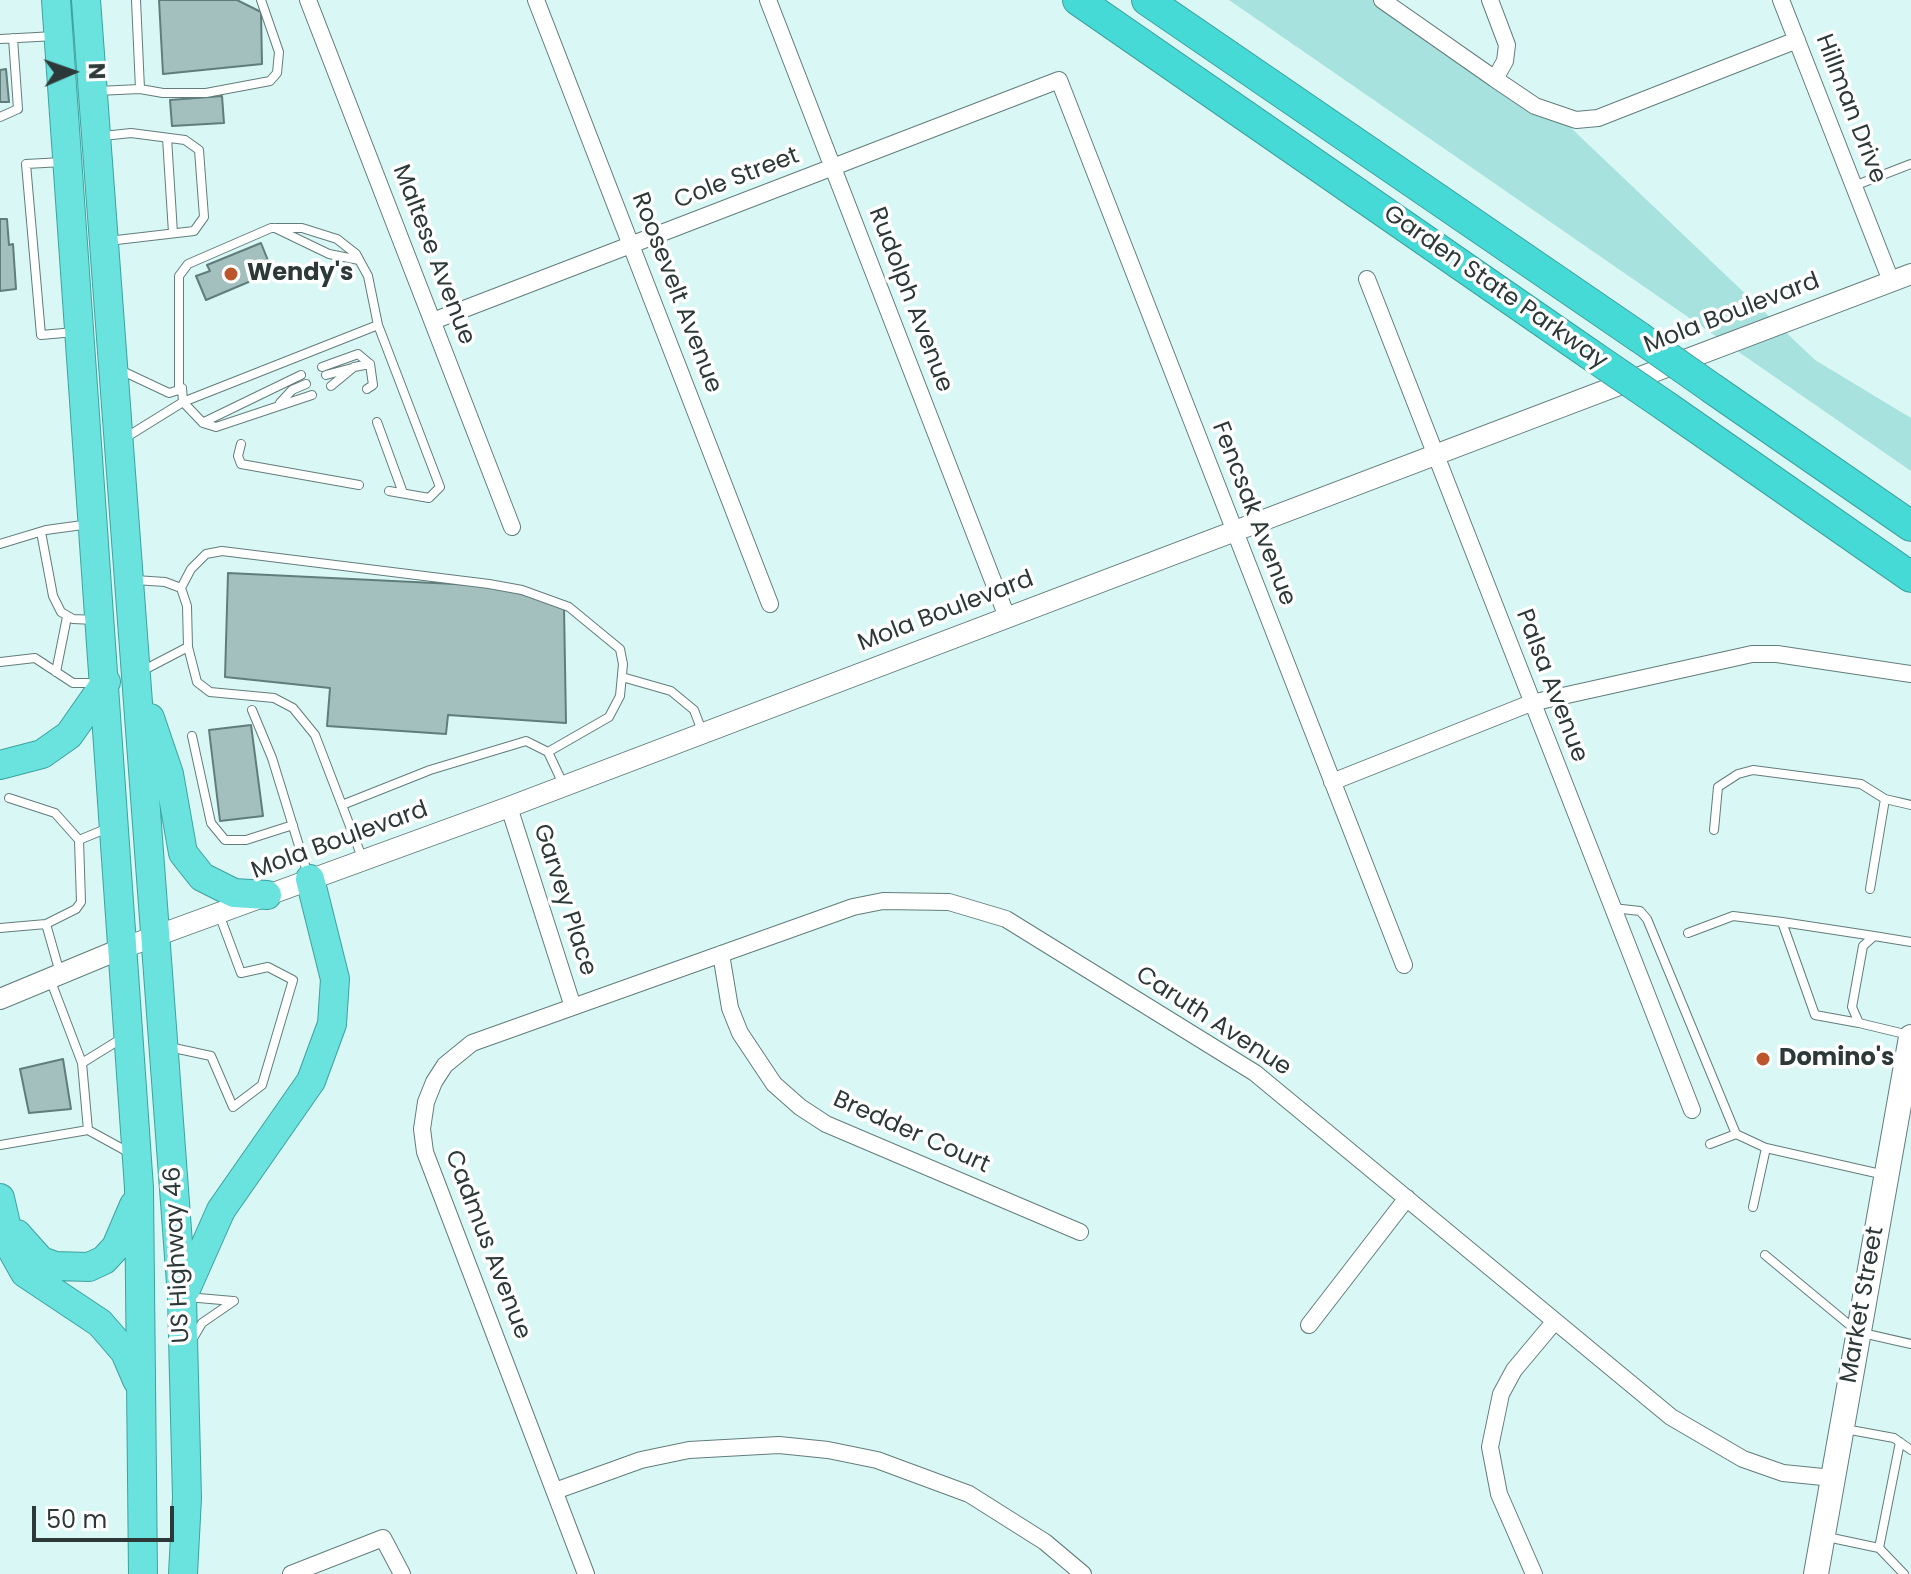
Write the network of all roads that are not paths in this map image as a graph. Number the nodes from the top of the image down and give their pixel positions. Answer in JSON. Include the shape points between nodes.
{"nodes":[{"id":1,"x":56,"y":0,"type":"edge"},
{"id":2,"x":86,"y":0,"type":"edge"},
{"id":3,"x":136,"y":0,"type":"edge"},
{"id":4,"x":261,"y":0,"type":"edge"},
{"id":5,"x":308,"y":0,"type":"edge"},
{"id":6,"x":536,"y":0,"type":"edge"},
{"id":7,"x":768,"y":0,"type":"edge"},
{"id":8,"x":1078,"y":0,"type":"edge"},
{"id":9,"x":1147,"y":0,"type":"edge"},
{"id":10,"x":1382,"y":0,"type":"edge"},
{"id":11,"x":1490,"y":0,"type":"edge"},
{"id":12,"x":1781,"y":0,"type":"edge"},
{"id":13,"x":59,"y":36,"type":"junction"},
{"id":14,"x":13,"y":38,"type":"junction"},
{"id":15,"x":0,"y":39,"type":"edge"},
{"id":16,"x":1797,"y":40,"type":"junction"},
{"id":17,"x":1495,"y":79,"type":"junction"},
{"id":18,"x":1059,"y":80,"type":"joint"},
{"id":19,"x":140,"y":89,"type":"junction"},
{"id":20,"x":92,"y":91,"type":"junction"},
{"id":21,"x":0,"y":117,"type":"edge"},
{"id":22,"x":96,"y":137,"type":"junction"},
{"id":23,"x":167,"y":138,"type":"junction"},
{"id":24,"x":68,"y":161,"type":"junction"},
{"id":25,"x":1911,"y":164,"type":"edge"},
{"id":26,"x":833,"y":167,"type":"junction"},
{"id":27,"x":1854,"y":186,"type":"junction"},
{"id":28,"x":274,"y":228,"type":"junction"},
{"id":29,"x":173,"y":233,"type":"junction"},
{"id":30,"x":103,"y":242,"type":"junction"},
{"id":31,"x":632,"y":246,"type":"junction"},
{"id":32,"x":359,"y":260,"type":"junction"},
{"id":33,"x":1911,"y":274,"type":"edge"},
{"id":34,"x":1367,"y":279,"type":"dead end"},
{"id":35,"x":1891,"y":281,"type":"junction"},
{"id":36,"x":433,"y":321,"type":"junction"},
{"id":37,"x":378,"y":325,"type":"junction"},
{"id":38,"x":81,"y":331,"type":"junction"},
{"id":39,"x":370,"y":364,"type":"junction"},
{"id":40,"x":112,"y":366,"type":"junction"},
{"id":41,"x":354,"y":367,"type":"junction"},
{"id":42,"x":301,"y":375,"type":"dead end"},
{"id":43,"x":306,"y":384,"type":"dead end"},
{"id":44,"x":331,"y":386,"type":"dead end"},
{"id":45,"x":182,"y":388,"type":"junction"},
{"id":46,"x":367,"y":389,"type":"dead end"},
{"id":47,"x":312,"y":395,"type":"dead end"},
{"id":48,"x":183,"y":402,"type":"junction"},
{"id":49,"x":279,"y":403,"type":"junction"},
{"id":50,"x":377,"y":422,"type":"dead end"},
{"id":51,"x":203,"y":423,"type":"junction"},
{"id":52,"x":118,"y":443,"type":"junction"},
{"id":53,"x":241,"y":444,"type":"dead end"},
{"id":54,"x":1436,"y":454,"type":"junction"},
{"id":55,"x":359,"y":485,"type":"dead end"},
{"id":56,"x":389,"y":491,"type":"dead end"},
{"id":57,"x":403,"y":493,"type":"junction"},
{"id":58,"x":94,"y":524,"type":"junction"},
{"id":59,"x":1911,"y":526,"type":"edge"},
{"id":60,"x":512,"y":527,"type":"dead end"},
{"id":61,"x":1233,"y":531,"type":"junction"},
{"id":62,"x":41,"y":532,"type":"junction"},
{"id":63,"x":0,"y":544,"type":"edge"},
{"id":64,"x":1911,"y":577,"type":"edge"},
{"id":65,"x":127,"y":580,"type":"junction"},
{"id":66,"x":181,"y":588,"type":"junction"},
{"id":67,"x":770,"y":604,"type":"dead end"},
{"id":68,"x":67,"y":617,"type":"junction"},
{"id":69,"x":1007,"y":617,"type":"junction"},
{"id":70,"x":102,"y":620,"type":"junction"},
{"id":71,"x":188,"y":647,"type":"junction"},
{"id":72,"x":0,"y":662,"type":"edge"},
{"id":73,"x":56,"y":672,"type":"junction"},
{"id":74,"x":136,"y":674,"type":"junction"},
{"id":75,"x":1911,"y":674,"type":"edge"},
{"id":76,"x":622,"y":677,"type":"junction"},
{"id":77,"x":106,"y":682,"type":"junction"},
{"id":78,"x":1531,"y":703,"type":"junction"},
{"id":79,"x":252,"y":710,"type":"dead end"},
{"id":80,"x":703,"y":733,"type":"junction"},
{"id":81,"x":192,"y":736,"type":"dead end"},
{"id":82,"x":548,"y":752,"type":"junction"},
{"id":83,"x":0,"y":765,"type":"edge"},
{"id":84,"x":1332,"y":782,"type":"junction"},
{"id":85,"x":564,"y":786,"type":"junction"},
{"id":86,"x":9,"y":798,"type":"dead end"},
{"id":87,"x":1885,"y":799,"type":"junction"},
{"id":88,"x":342,"y":805,"type":"junction"},
{"id":89,"x":1911,"y":805,"type":"edge"},
{"id":90,"x":509,"y":807,"type":"junction"},
{"id":91,"x":293,"y":825,"type":"junction"},
{"id":92,"x":114,"y":826,"type":"junction"},
{"id":93,"x":1714,"y":830,"type":"dead end"},
{"id":94,"x":79,"y":840,"type":"junction"},
{"id":95,"x":363,"y":860,"type":"junction"},
{"id":96,"x":310,"y":879,"type":"junction"},
{"id":97,"x":1870,"y":889,"type":"dead end"},
{"id":98,"x":267,"y":895,"type":"junction"},
{"id":99,"x":1612,"y":908,"type":"junction"},
{"id":100,"x":219,"y":913,"type":"junction"},
{"id":101,"x":1782,"y":922,"type":"junction"},
{"id":102,"x":46,"y":924,"type":"junction"},
{"id":103,"x":0,"y":928,"type":"edge"},
{"id":104,"x":1688,"y":933,"type":"dead end"},
{"id":105,"x":155,"y":936,"type":"junction"},
{"id":106,"x":1874,"y":936,"type":"junction"},
{"id":107,"x":1911,"y":942,"type":"edge"},
{"id":108,"x":123,"y":948,"type":"junction"},
{"id":109,"x":721,"y":954,"type":"junction"},
{"id":110,"x":1404,"y":965,"type":"dead end"},
{"id":111,"x":55,"y":976,"type":"junction"},
{"id":112,"x":0,"y":999,"type":"edge"},
{"id":113,"x":573,"y":1007,"type":"junction"},
{"id":114,"x":1859,"y":1023,"type":"junction"},
{"id":115,"x":128,"y":1035,"type":"junction"},
{"id":116,"x":1911,"y":1036,"type":"edge"},
{"id":117,"x":164,"y":1046,"type":"junction"},
{"id":118,"x":82,"y":1063,"type":"junction"},
{"id":119,"x":1907,"y":1079,"type":"edge"},
{"id":120,"x":1692,"y":1110,"type":"dead end"},
{"id":121,"x":88,"y":1130,"type":"junction"},
{"id":122,"x":1736,"y":1134,"type":"junction"},
{"id":123,"x":1710,"y":1144,"type":"dead end"},
{"id":124,"x":0,"y":1145,"type":"edge"},
{"id":125,"x":1766,"y":1148,"type":"junction"},
{"id":126,"x":136,"y":1156,"type":"junction"},
{"id":127,"x":1886,"y":1176,"type":"junction"},
{"id":128,"x":139,"y":1188,"type":"junction"},
{"id":129,"x":1407,"y":1198,"type":"junction"},
{"id":130,"x":1,"y":1205,"type":"edge"},
{"id":131,"x":1753,"y":1207,"type":"dead end"},
{"id":132,"x":1080,"y":1232,"type":"dead end"},
{"id":133,"x":1765,"y":1255,"type":"dead end"},
{"id":134,"x":182,"y":1297,"type":"junction"},
{"id":135,"x":1555,"y":1321,"type":"junction"},
{"id":136,"x":1309,"y":1325,"type":"dead end"},
{"id":137,"x":1858,"y":1332,"type":"junction"},
{"id":138,"x":1911,"y":1344,"type":"edge"},
{"id":139,"x":184,"y":1356,"type":"junction"},
{"id":140,"x":143,"y":1396,"type":"junction"},
{"id":141,"x":1842,"y":1428,"type":"junction"},
{"id":142,"x":1900,"y":1442,"type":"junction"},
{"id":143,"x":1911,"y":1450,"type":"edge"},
{"id":144,"x":1833,"y":1478,"type":"junction"},
{"id":145,"x":555,"y":1491,"type":"junction"},
{"id":146,"x":1823,"y":1536,"type":"junction"},
{"id":147,"x":1879,"y":1548,"type":"junction"},
{"id":148,"x":143,"y":1574,"type":"edge"},
{"id":149,"x":183,"y":1574,"type":"edge"},
{"id":150,"x":291,"y":1574,"type":"edge"},
{"id":151,"x":402,"y":1574,"type":"edge"},
{"id":152,"x":586,"y":1574,"type":"edge"},
{"id":153,"x":1083,"y":1574,"type":"edge"},
{"id":154,"x":1534,"y":1574,"type":"edge"},
{"id":155,"x":1816,"y":1574,"type":"edge"},
{"id":156,"x":1904,"y":1574,"type":"edge"}],
"edges":[{"from":1,"to":13,"type":"highway","name":"US Highway 46"},
{"from":2,"to":20,"type":"highway"},
{"from":3,"to":19,"type":"lane"},
{"from":4,"to":19,"type":"lane","via":[[279,52],[277,73],[270,81],[206,93]]},
{"from":5,"to":36,"type":"street","name":"Maltese Avenue"},
{"from":6,"to":31,"type":"street","name":"Roosevelt Avenue"},
{"from":7,"to":26,"type":"street","name":"Rudolph Avenue"},
{"from":8,"to":64,"type":"highway","name":"Garden State Parkway","bridge":true},
{"from":9,"to":59,"type":"highway","name":"Garden State Parkway","bridge":true},
{"from":10,"to":17,"type":"street"},
{"from":11,"to":17,"type":"street","via":[[1507,45]]},
{"from":12,"to":16,"type":"street","name":"Hillman Drive"},
{"from":13,"to":14,"type":"lane"},
{"from":13,"to":24,"type":"highway","name":"US Highway 46"},
{"from":14,"to":15,"type":"lane"},
{"from":14,"to":21,"type":"lane","via":[[18,109]]},
{"from":16,"to":17,"type":"street","via":[[1598,118],[1557,116]]},
{"from":16,"to":27,"type":"street","name":"Hillman Drive"},
{"from":18,"to":26,"type":"street","name":"Cole Street"},
{"from":18,"to":61,"type":"street","name":"Fencsak Avenue"},
{"from":19,"to":20,"type":"lane"},
{"from":20,"to":22,"type":"highway"},
{"from":22,"to":23,"type":"lane","via":[[131,133]]},
{"from":22,"to":30,"type":"highway"},
{"from":23,"to":29,"type":"lane"},
{"from":23,"to":29,"type":"lane","via":[[185,140],[199,150],[204,217],[194,231]]},
{"from":24,"to":38,"type":"highway","name":"US Highway 46"},
{"from":24,"to":38,"type":"lane","via":[[26,164],[41,335]]},
{"from":25,"to":27,"type":"lane"},
{"from":26,"to":31,"type":"street","name":"Cole Street"},
{"from":26,"to":69,"type":"street","name":"Rudolph Avenue"},
{"from":27,"to":35,"type":"street","name":"Hillman Drive"},
{"from":28,"to":32,"type":"lane","via":[[329,254]]},
{"from":28,"to":32,"type":"lane","via":[[323,233],[346,244]]},
{"from":28,"to":45,"type":"lane","via":[[188,264],[179,276]]},
{"from":29,"to":30,"type":"lane"},
{"from":30,"to":40,"type":"highway"},
{"from":31,"to":36,"type":"street","name":"Cole Street"},
{"from":31,"to":67,"type":"street","name":"Roosevelt Avenue"},
{"from":32,"to":37,"type":"lane","via":[[368,276]]},
{"from":33,"to":35,"type":"street","name":"Mola Boulevard"},
{"from":34,"to":54,"type":"street","name":"Palsa Avenue"},
{"from":35,"to":54,"type":"street","name":"Mola Boulevard"},
{"from":36,"to":60,"type":"street","name":"Maltese Avenue"},
{"from":37,"to":48,"type":"lane"},
{"from":37,"to":57,"type":"lane","via":[[440,487],[429,498]]},
{"from":38,"to":58,"type":"highway","name":"US Highway 46"},
{"from":39,"to":41,"type":"lane"},
{"from":39,"to":41,"type":"lane","via":[[358,354],[324,371]]},
{"from":39,"to":46,"type":"lane","via":[[373,385]]},
{"from":40,"to":45,"type":"lane","via":[[169,393]]},
{"from":40,"to":52,"type":"highway"},
{"from":41,"to":44,"type":"lane"},
{"from":42,"to":51,"type":"lane"},
{"from":43,"to":49,"type":"lane"},
{"from":45,"to":48,"type":"lane"},
{"from":47,"to":49,"type":"lane"},
{"from":48,"to":51,"type":"lane"},
{"from":48,"to":52,"type":"lane"},
{"from":49,"to":51,"type":"lane","via":[[216,427]]},
{"from":50,"to":57,"type":"lane"},
{"from":52,"to":65,"type":"highway"},
{"from":53,"to":55,"type":"lane","via":[[241,464]]},
{"from":54,"to":61,"type":"street","name":"Mola Boulevard"},
{"from":54,"to":78,"type":"street","name":"Palsa Avenue"},
{"from":56,"to":57,"type":"lane"},
{"from":58,"to":62,"type":"lane"},
{"from":58,"to":70,"type":"highway","name":"US Highway 46"},
{"from":61,"to":69,"type":"street","name":"Mola Boulevard"},
{"from":61,"to":84,"type":"street","name":"Fencsak Avenue"},
{"from":62,"to":63,"type":"lane"},
{"from":62,"to":68,"type":"lane","via":[[53,596]]},
{"from":65,"to":66,"type":"lane"},
{"from":65,"to":74,"type":"highway"},
{"from":66,"to":71,"type":"lane"},
{"from":66,"to":76,"type":"lane","via":[[199,559],[222,551],[503,586],[569,607],[586,619],[617,644]]},
{"from":68,"to":70,"type":"lane"},
{"from":68,"to":73,"type":"lane"},
{"from":69,"to":80,"type":"street","name":"Mola Boulevard"},
{"from":70,"to":77,"type":"highway","name":"US Highway 46"},
{"from":71,"to":74,"type":"lane"},
{"from":71,"to":88,"type":"lane","via":[[197,682],[210,692],[289,703],[315,735]]},
{"from":72,"to":73,"type":"lane","via":[[35,658]]},
{"from":73,"to":77,"type":"lane","via":[[73,683]]},
{"from":74,"to":98,"type":"highway","via":[[169,774],[183,853],[202,877],[234,893]]},
{"from":74,"to":105,"type":"highway","name":"US Highway 46"},
{"from":75,"to":78,"type":"street","via":[[1752,654]]},
{"from":76,"to":80,"type":"lane","via":[[649,682],[682,698],[694,710]]},
{"from":76,"to":82,"type":"lane","via":[[609,717]]},
{"from":77,"to":83,"type":"highway","via":[[69,735],[42,754]]},
{"from":77,"to":92,"type":"highway","name":"US Highway 46"},
{"from":78,"to":84,"type":"street"},
{"from":78,"to":99,"type":"street","name":"Palsa Avenue"},
{"from":79,"to":91,"type":"lane"},
{"from":80,"to":85,"type":"street","name":"Mola Boulevard"},
{"from":81,"to":91,"type":"lane","via":[[211,823],[225,840],[246,840]]},
{"from":82,"to":85,"type":"lane"},
{"from":82,"to":88,"type":"lane","via":[[526,741],[430,770]]},
{"from":84,"to":110,"type":"street","name":"Fencsak Avenue"},
{"from":85,"to":90,"type":"street","name":"Mola Boulevard"},
{"from":86,"to":94,"type":"lane","via":[[49,809]]},
{"from":87,"to":89,"type":"lane"},
{"from":87,"to":93,"type":"lane","via":[[1861,784],[1753,770],[1718,787]]},
{"from":87,"to":97,"type":"lane"},
{"from":88,"to":95,"type":"lane"},
{"from":90,"to":95,"type":"street","name":"Mola Boulevard"},
{"from":90,"to":113,"type":"street","name":"Garvey Place"},
{"from":91,"to":96,"type":"lane"},
{"from":92,"to":94,"type":"lane"},
{"from":92,"to":108,"type":"highway","name":"US Highway 46"},
{"from":94,"to":102,"type":"lane","via":[[81,902]]},
{"from":95,"to":96,"type":"street","name":"Mola Boulevard"},
{"from":96,"to":98,"type":"street","name":"Mola Boulevard"},
{"from":96,"to":134,"type":"highway","via":[[335,979],[332,1024],[311,1081],[221,1210]]},
{"from":98,"to":100,"type":"street","name":"Mola Boulevard"},
{"from":99,"to":120,"type":"street","name":"Palsa Avenue"},
{"from":99,"to":122,"type":"lane","via":[[1640,911],[1647,919]]},
{"from":100,"to":105,"type":"street","name":"Mola Boulevard"},
{"from":100,"to":117,"type":"lane","via":[[241,973],[268,967],[293,980],[262,1085],[233,1107],[211,1056]]},
{"from":101,"to":104,"type":"lane","via":[[1733,916]]},
{"from":101,"to":106,"type":"lane"},
{"from":101,"to":114,"type":"lane","via":[[1815,1015]]},
{"from":102,"to":103,"type":"lane"},
{"from":102,"to":111,"type":"lane"},
{"from":105,"to":108,"type":"street","name":"Mola Boulevard"},
{"from":105,"to":117,"type":"highway","name":"US Highway 46"},
{"from":106,"to":107,"type":"lane"},
{"from":106,"to":114,"type":"lane","via":[[1863,946],[1852,1007]]},
{"from":108,"to":111,"type":"street","name":"Mola Boulevard"},
{"from":108,"to":115,"type":"highway","name":"US Highway 46"},
{"from":109,"to":113,"type":"street","name":"Caruth Avenue"},
{"from":109,"to":129,"type":"street","name":"Caruth Avenue","via":[[883,901],[914,899],[979,909],[1006,919],[1255,1073]]},
{"from":109,"to":132,"type":"street","name":"Bredder Court","via":[[740,1033],[774,1084],[800,1107],[826,1124]]},
{"from":111,"to":112,"type":"street","name":"Mola Boulevard"},
{"from":111,"to":118,"type":"lane"},
{"from":113,"to":145,"type":"street","name":"Cadmus Avenue","via":[[462,1049],[434,1082],[422,1129],[425,1152]]},
{"from":114,"to":116,"type":"lane"},
{"from":115,"to":118,"type":"lane"},
{"from":115,"to":126,"type":"highway","name":"US Highway 46"},
{"from":116,"to":119,"type":"main road","name":"Market Street"},
{"from":117,"to":134,"type":"highway","name":"US Highway 46"},
{"from":118,"to":121,"type":"lane"},
{"from":119,"to":127,"type":"main road","name":"Market Street"},
{"from":121,"to":124,"type":"lane"},
{"from":121,"to":126,"type":"lane"},
{"from":122,"to":123,"type":"lane"},
{"from":122,"to":125,"type":"lane"},
{"from":125,"to":127,"type":"lane"},
{"from":125,"to":131,"type":"lane"},
{"from":126,"to":128,"type":"highway","name":"US Highway 46"},
{"from":127,"to":137,"type":"main road","name":"Market Street"},
{"from":128,"to":130,"type":"highway","via":[[116,1247],[89,1267],[41,1261],[23,1245]]},
{"from":128,"to":140,"type":"highway","name":"US Highway 46"},
{"from":129,"to":135,"type":"street","name":"Caruth Avenue"},
{"from":129,"to":136,"type":"street"},
{"from":130,"to":140,"type":"highway","via":[[12,1250],[25,1273],[100,1323],[125,1352]]},
{"from":133,"to":137,"type":"lane"},
{"from":134,"to":139,"type":"highway","name":"US Highway 46"},
{"from":134,"to":139,"type":"lane","via":[[234,1301],[202,1323]]},
{"from":135,"to":144,"type":"street","name":"Caruth Avenue","via":[[1706,1440],[1783,1473]]},
{"from":135,"to":154,"type":"street","via":[[1501,1394],[1490,1447],[1499,1494]]},
{"from":137,"to":138,"type":"lane"},
{"from":137,"to":141,"type":"main road","name":"Market Street"},
{"from":139,"to":149,"type":"highway","name":"US Highway 46"},
{"from":140,"to":148,"type":"highway","name":"US Highway 46"},
{"from":141,"to":142,"type":"lane"},
{"from":141,"to":144,"type":"main road","name":"Market Street"},
{"from":142,"to":143,"type":"lane"},
{"from":142,"to":147,"type":"lane"},
{"from":144,"to":146,"type":"main road","name":"Market Street"},
{"from":145,"to":152,"type":"street","name":"Cadmus Avenue"},
{"from":145,"to":153,"type":"street","via":[[628,1464],[689,1450],[779,1445],[828,1450],[889,1463],[969,1494],[1045,1542]]},
{"from":146,"to":147,"type":"lane"},
{"from":146,"to":155,"type":"main road","name":"Market Street"},
{"from":147,"to":156,"type":"lane"},
{"from":150,"to":151,"type":"street","via":[[383,1538]]}]}
